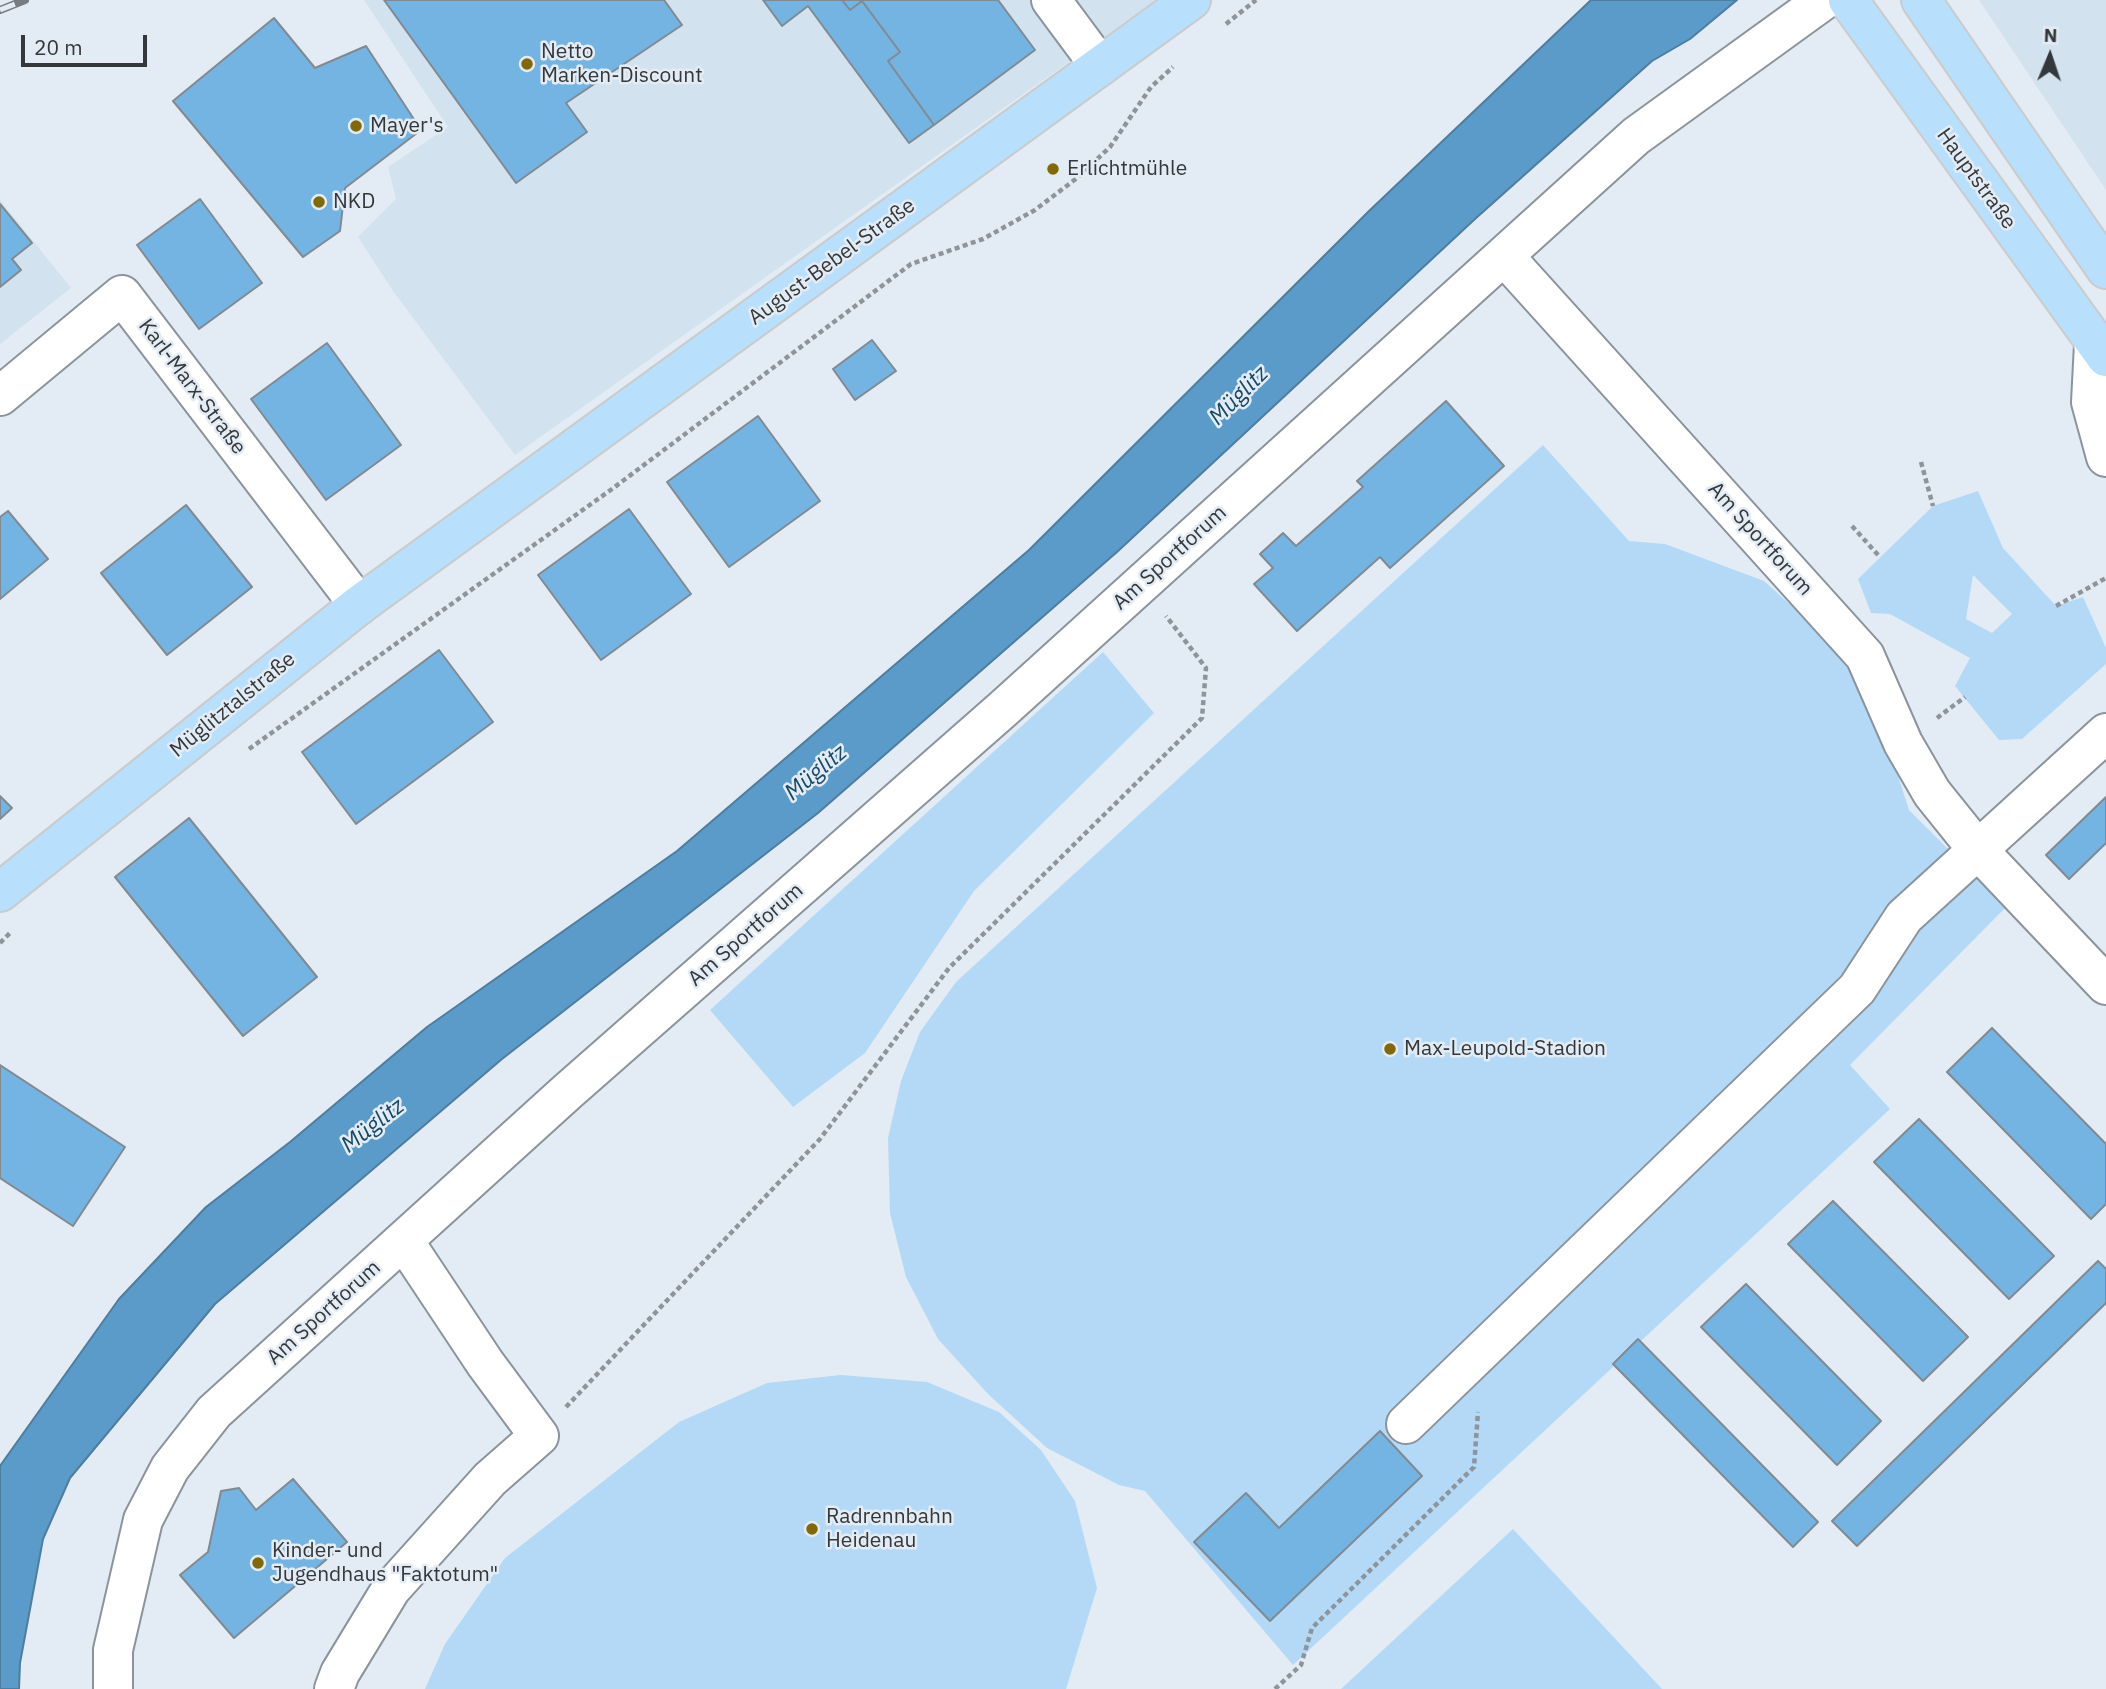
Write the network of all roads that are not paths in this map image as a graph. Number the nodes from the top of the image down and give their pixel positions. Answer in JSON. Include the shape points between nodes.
{"nodes":[{"id":1,"x":1051,"y":0,"type":"edge"},
{"id":2,"x":1191,"y":0,"type":"edge"},
{"id":3,"x":1824,"y":0,"type":"edge"},
{"id":4,"x":1848,"y":0,"type":"edge"},
{"id":5,"x":1921,"y":0,"type":"edge"},
{"id":6,"x":1100,"y":66,"type":"junction"},
{"id":7,"x":1504,"y":256,"type":"junction"},
{"id":8,"x":2106,"y":269,"type":"edge"},
{"id":9,"x":2100,"y":350,"type":"edge"},
{"id":10,"x":0,"y":396,"type":"edge"},
{"id":11,"x":2106,"y":457,"type":"edge"},
{"id":12,"x":471,"y":524,"type":"joint"},
{"id":13,"x":359,"y":605,"type":"junction"},
{"id":14,"x":2106,"y":733,"type":"edge"},
{"id":15,"x":1977,"y":849,"type":"junction"},
{"id":16,"x":0,"y":892,"type":"edge"},
{"id":17,"x":2106,"y":985,"type":"edge"},
{"id":18,"x":404,"y":1241,"type":"junction"},
{"id":19,"x":1406,"y":1424,"type":"dead end"},
{"id":20,"x":113,"y":1689,"type":"edge"},
{"id":21,"x":334,"y":1689,"type":"edge"}],
"edges":[{"from":1,"to":6,"type":"street"},
{"from":2,"to":6,"type":"main road","name":"August-Bebel-Straße"},
{"from":3,"to":7,"type":"street","name":"Am Sportforum","via":[[1636,136]]},
{"from":4,"to":9,"type":"main road","name":"Hauptstraße"},
{"from":5,"to":8,"type":"main road"},
{"from":6,"to":12,"type":"main road","name":"August-Bebel-Straße"},
{"from":7,"to":15,"type":"street","name":"Am Sportforum","via":[[1865,656],[1903,743],[1931,793]]},
{"from":7,"to":18,"type":"street","name":"Am Sportforum"},
{"from":9,"to":11,"type":"street","via":[[2091,402]]},
{"from":10,"to":13,"type":"street","name":"Karl-Marx-Straße","via":[[122,295]]},
{"from":12,"to":13,"type":"main road","name":"Müglitztalstraße"},
{"from":13,"to":16,"type":"main road","name":"Müglitztalstraße"},
{"from":14,"to":15,"type":"street"},
{"from":15,"to":17,"type":"street","name":"Am Sportforum"},
{"from":15,"to":19,"type":"street","via":[[1904,917],[1857,989]]},
{"from":18,"to":20,"type":"street","name":"Am Sportforum","via":[[214,1412],[170,1468],[143,1520],[127,1580],[113,1650]]},
{"from":18,"to":21,"type":"street","via":[[539,1436],[490,1479],[391,1589]]}]}
